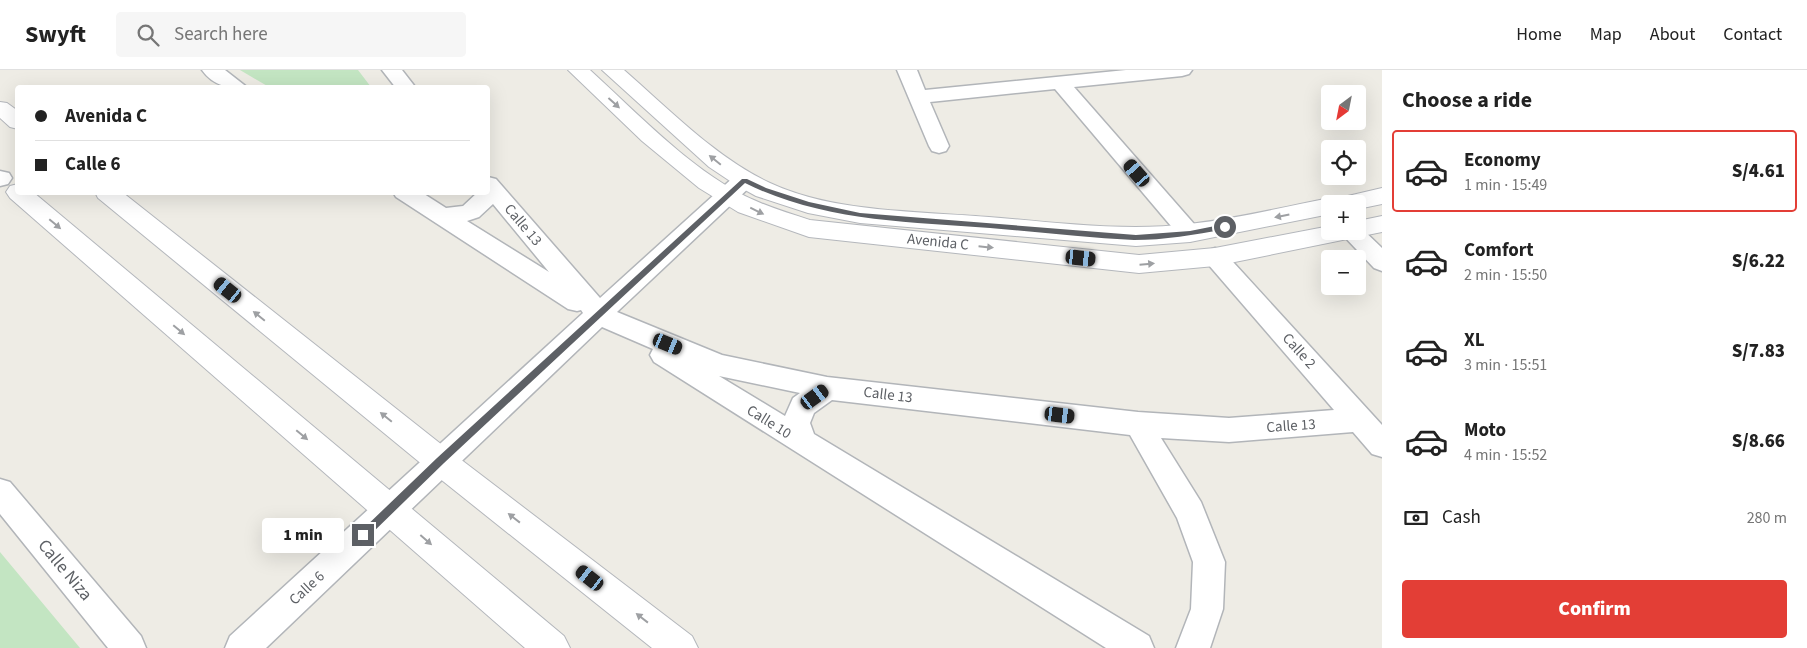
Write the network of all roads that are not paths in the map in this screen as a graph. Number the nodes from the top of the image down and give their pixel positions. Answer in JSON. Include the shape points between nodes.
{"nodes":[{"id":1,"x":212,"y":70,"type":"edge"},
{"id":2,"x":392,"y":70,"type":"edge"},
{"id":3,"x":578,"y":70,"type":"edge"},
{"id":4,"x":612,"y":70,"type":"edge"},
{"id":5,"x":907,"y":70,"type":"edge"},
{"id":6,"x":1182,"y":70,"type":"edge"},
{"id":7,"x":1059,"y":82,"type":"junction"},
{"id":8,"x":234,"y":85,"type":"edge"},
{"id":9,"x":404,"y":85,"type":"edge"},
{"id":10,"x":918,"y":96,"type":"junction"},
{"id":11,"x":0,"y":108,"type":"edge"},
{"id":12,"x":15,"y":120,"type":"edge"},
{"id":13,"x":938,"y":146,"type":"dead end"},
{"id":14,"x":490,"y":186,"type":"edge"},
{"id":15,"x":736,"y":188,"type":"junction"},
{"id":16,"x":20,"y":195,"type":"edge"},
{"id":17,"x":110,"y":195,"type":"edge"},
{"id":18,"x":408,"y":195,"type":"edge"},
{"id":19,"x":486,"y":195,"type":"edge"},
{"id":20,"x":1382,"y":196,"type":"edge"},
{"id":21,"x":1366,"y":199,"type":"edge"},
{"id":22,"x":1321,"y":208,"type":"edge"},
{"id":23,"x":440,"y":216,"type":"junction"},
{"id":24,"x":1382,"y":224,"type":"edge"},
{"id":25,"x":1366,"y":227,"type":"edge"},
{"id":26,"x":1190,"y":233,"type":"junction"},
{"id":27,"x":1321,"y":236,"type":"edge"},
{"id":28,"x":1358,"y":240,"type":"edge"},
{"id":29,"x":1216,"y":257,"type":"junction"},
{"id":30,"x":1382,"y":262,"type":"edge"},
{"id":31,"x":599,"y":315,"type":"junction"},
{"id":32,"x":827,"y":388,"type":"junction"},
{"id":33,"x":1360,"y":420,"type":"junction"},
{"id":34,"x":1138,"y":424,"type":"junction"},
{"id":35,"x":804,"y":443,"type":"junction"},
{"id":36,"x":1382,"y":445,"type":"edge"},
{"id":37,"x":440,"y":461,"type":"junction"},
{"id":38,"x":0,"y":492,"type":"edge"},
{"id":39,"x":390,"y":510,"type":"junction"},
{"id":40,"x":129,"y":648,"type":"edge"},
{"id":41,"x":242,"y":648,"type":"edge"},
{"id":42,"x":552,"y":648,"type":"edge"},
{"id":43,"x":680,"y":648,"type":"edge"},
{"id":44,"x":1137,"y":648,"type":"edge"},
{"id":45,"x":1193,"y":648,"type":"edge"}],
"edges":[{"from":1,"to":8,"type":"street"},
{"from":2,"to":9,"type":"street"},
{"from":3,"to":15,"type":"street","name":"Avenida C","one_way":true,"via":[[682,164]]},
{"from":15,"to":4,"type":"street","name":"Avenida C","one_way":true,"via":[[717,162]]},
{"from":5,"to":10,"type":"street"},
{"from":6,"to":7,"type":"street"},
{"from":7,"to":10,"type":"street"},
{"from":7,"to":26,"type":"street"},
{"from":10,"to":13,"type":"street"},
{"from":11,"to":12,"type":"street"},
{"from":14,"to":31,"type":"street","name":"Calle 13"},
{"from":15,"to":26,"type":"street","name":"Avenida C","via":[[764,190],[808,205],[860,215],[1136,237]]},
{"from":15,"to":29,"type":"street","name":"Avenida C","one_way":true,"via":[[767,215],[809,228],[1139,264]]},
{"from":15,"to":31,"type":"street","name":"Calle 6"},
{"from":16,"to":39,"type":"street","one_way":true},
{"from":37,"to":17,"type":"street","one_way":true},
{"from":18,"to":23,"type":"street","name":"Calle 10"},
{"from":19,"to":23,"type":"street","via":[[480,207],[465,215]]},
{"from":20,"to":21,"type":"street"},
{"from":22,"to":26,"type":"street","name":"Avenida C","one_way":true},
{"from":23,"to":31,"type":"street","name":"Calle 10"},
{"from":24,"to":25,"type":"street"},
{"from":27,"to":29,"type":"street","name":"Avenida C"},
{"from":28,"to":30,"type":"street"},
{"from":29,"to":33,"type":"street","name":"Calle 2"},
{"from":31,"to":32,"type":"street","name":"Calle 13","via":[[719,365]]},
{"from":31,"to":35,"type":"street","name":"Calle 10"},
{"from":31,"to":37,"type":"street","name":"Calle 6"},
{"from":32,"to":34,"type":"street","name":"Calle 13"},
{"from":32,"to":35,"type":"street","via":[[802,406],[796,423]]},
{"from":33,"to":34,"type":"street","name":"Calle 13","via":[[1229,430]]},
{"from":33,"to":36,"type":"street","name":"Calle 2"},
{"from":34,"to":45,"type":"street","via":[[1190,512],[1209,562],[1207,610]]},
{"from":35,"to":44,"type":"street","name":"Calle 10"},
{"from":37,"to":39,"type":"street","name":"Calle 6"},
{"from":43,"to":37,"type":"street","one_way":true},
{"from":38,"to":40,"type":"street","name":"Calle Niza"},
{"from":39,"to":41,"type":"street","name":"Calle 6"},
{"from":39,"to":42,"type":"street","one_way":true}]}
